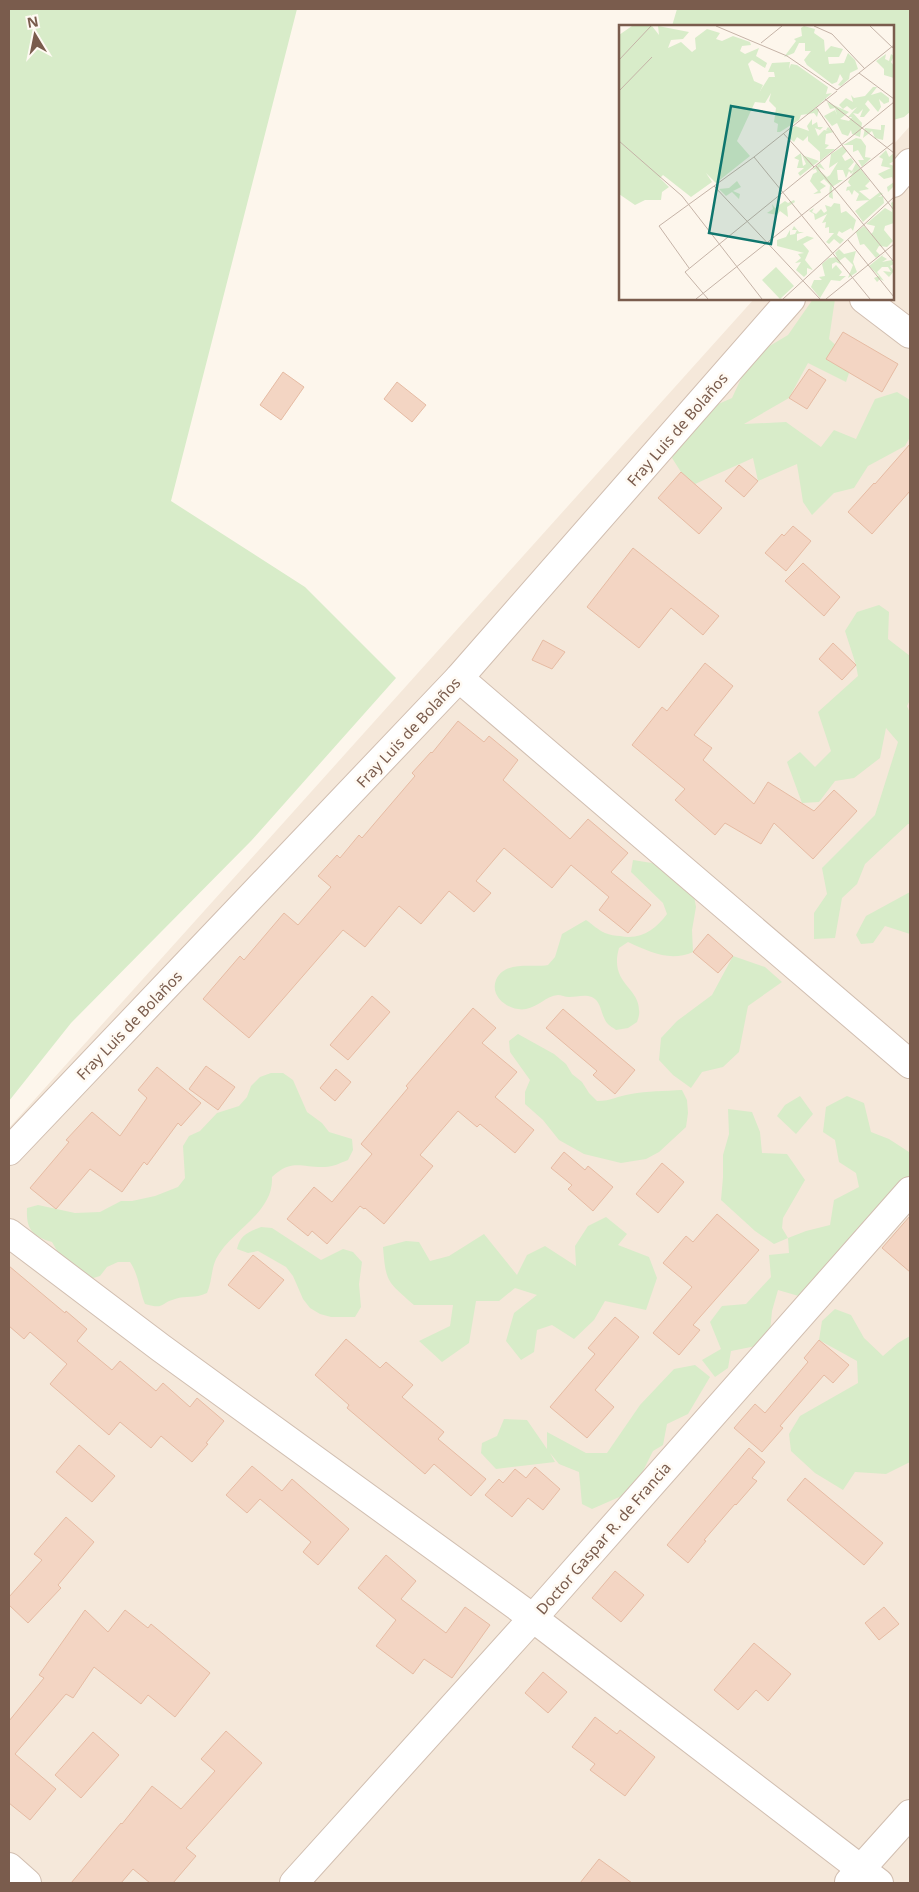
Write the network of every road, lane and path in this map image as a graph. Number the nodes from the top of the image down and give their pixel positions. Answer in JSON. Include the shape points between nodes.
{"nodes":[{"id":1,"x":910,"y":163,"type":"edge"},
{"id":2,"x":894,"y":182,"type":"edge"},
{"id":3,"x":791,"y":300,"type":"edge"},
{"id":4,"x":865,"y":300,"type":"edge"},
{"id":5,"x":910,"y":334,"type":"edge"},
{"id":6,"x":459,"y":678,"type":"junction"},
{"id":7,"x":910,"y":1064,"type":"edge"},
{"id":8,"x":9,"y":1151,"type":"edge"},
{"id":9,"x":910,"y":1191,"type":"edge"},
{"id":10,"x":9,"y":1233,"type":"edge"},
{"id":11,"x":533,"y":1618,"type":"junction"},
{"id":12,"x":910,"y":1814,"type":"edge"},
{"id":13,"x":9,"y":1867,"type":"edge"},
{"id":14,"x":862,"y":1878,"type":"edge"},
{"id":15,"x":27,"y":1883,"type":"edge"},
{"id":16,"x":294,"y":1883,"type":"edge"}],
"edges":[{"from":1,"to":2,"type":"street"},
{"from":3,"to":6,"type":"street","name":"Fray Luis de Bolaños"},
{"from":4,"to":5,"type":"street"},
{"from":6,"to":7,"type":"street"},
{"from":6,"to":8,"type":"street","name":"Fray Luis de Bolaños"},
{"from":9,"to":11,"type":"street","name":"Doctor Gaspar R. de Francia"},
{"from":10,"to":11,"type":"street","via":[[161,1348]]},
{"from":11,"to":14,"type":"street"},
{"from":11,"to":16,"type":"street","name":"Doctor Gaspar R. de Francia"},
{"from":12,"to":14,"type":"street"},
{"from":13,"to":15,"type":"street"}]}
